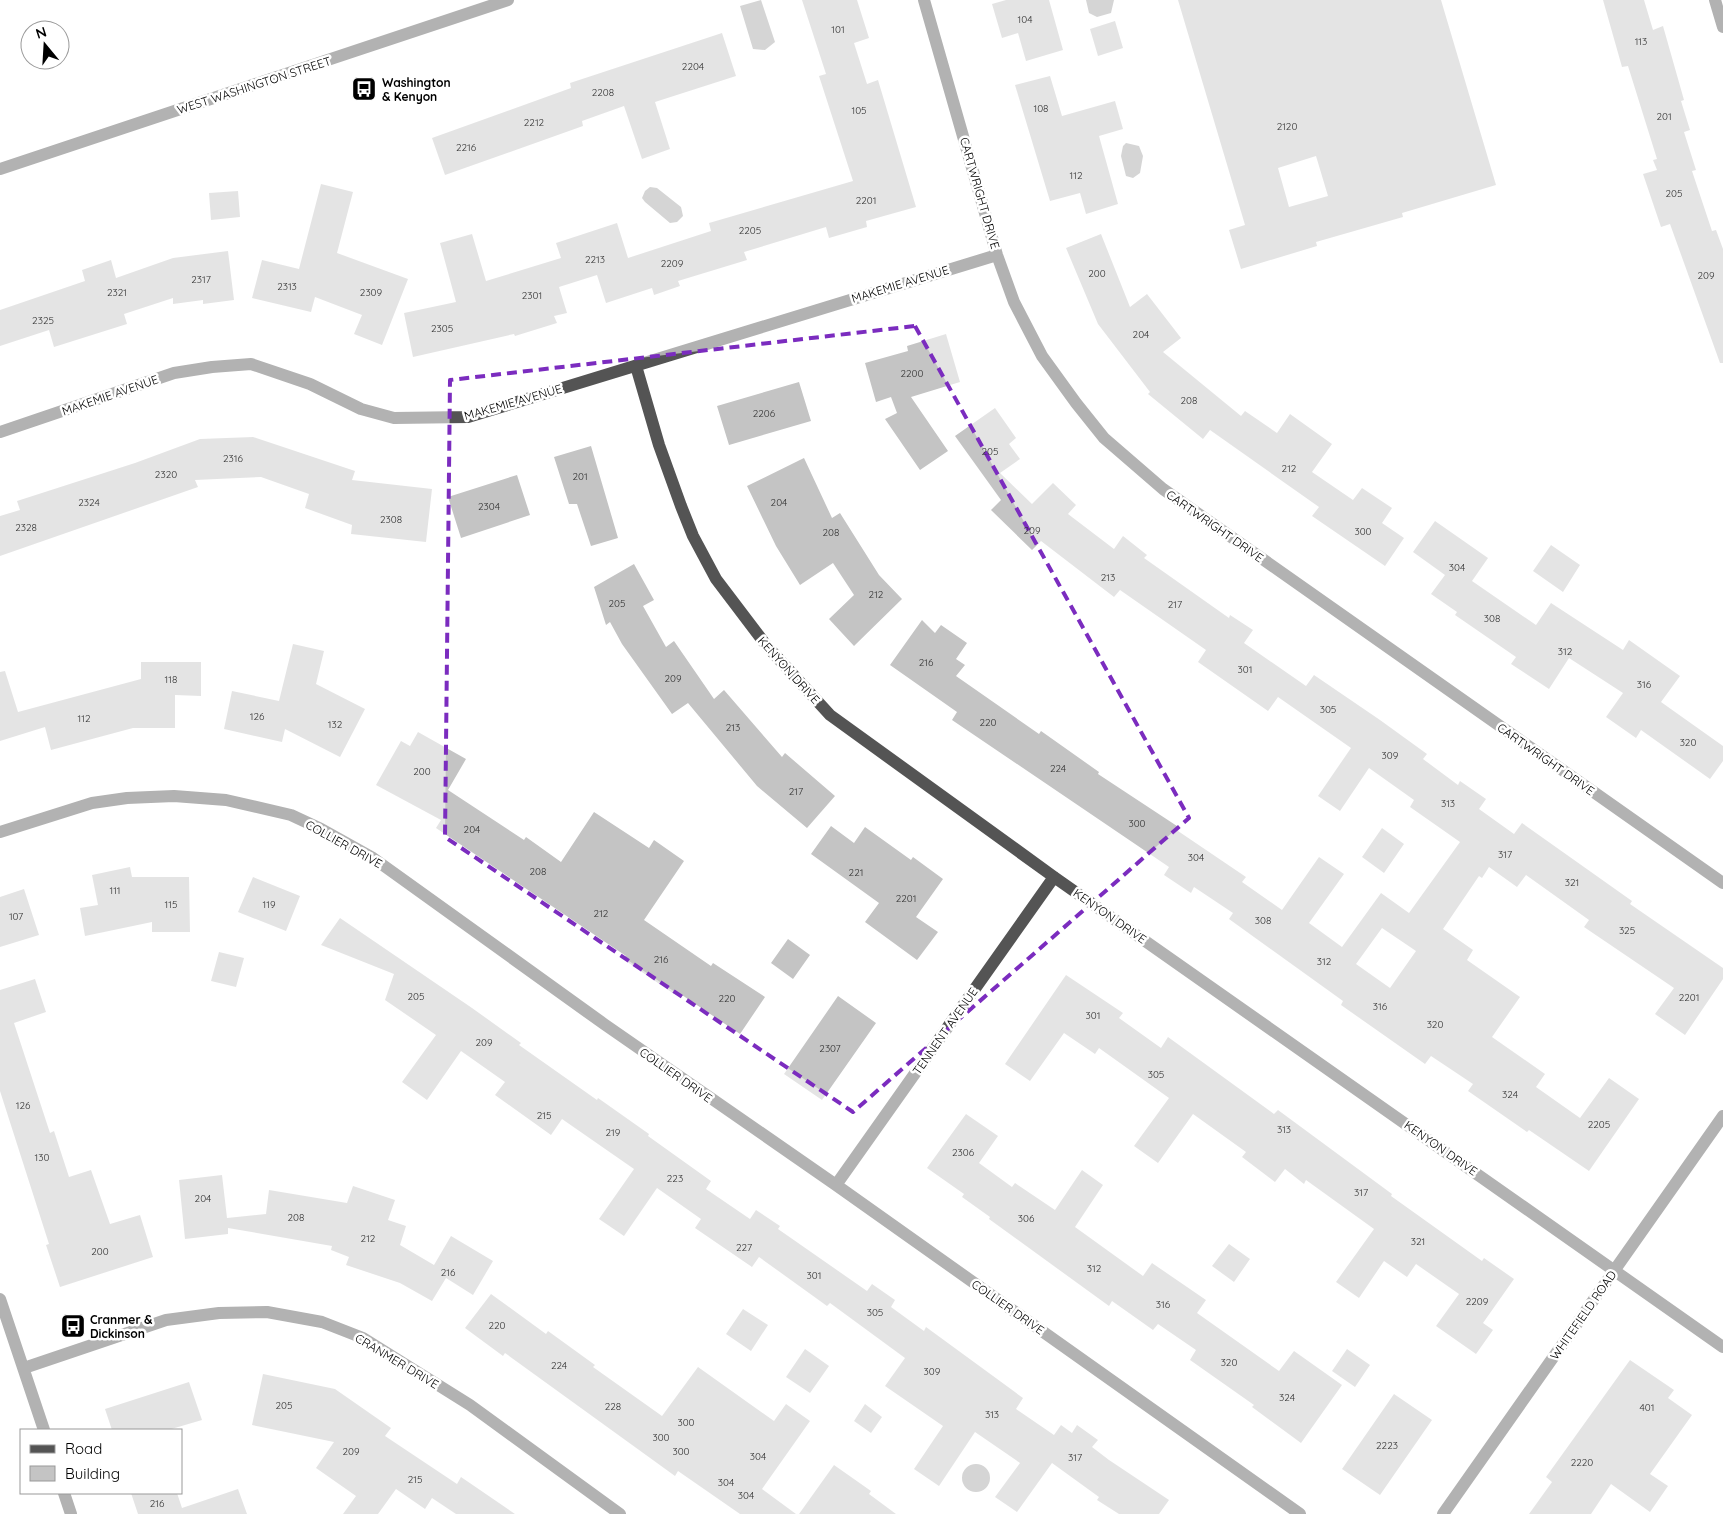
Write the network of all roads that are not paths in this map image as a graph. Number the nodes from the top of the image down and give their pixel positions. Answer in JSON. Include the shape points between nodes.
{"nodes":[{"id":1,"x":508,"y":0,"type":"edge"},
{"id":2,"x":924,"y":0,"type":"edge"},
{"id":3,"x":1715,"y":0,"type":"edge"},
{"id":4,"x":1723,"y":27,"type":"edge"},
{"id":5,"x":0,"y":169,"type":"edge"},
{"id":6,"x":997,"y":255,"type":"junction"},
{"id":7,"x":636,"y":366,"type":"junction"},
{"id":8,"x":0,"y":432,"type":"edge"},
{"id":9,"x":0,"y":832,"type":"edge"},
{"id":10,"x":1054,"y":877,"type":"junction"},
{"id":11,"x":1723,"y":883,"type":"edge"},
{"id":12,"x":1723,"y":1116,"type":"edge"},
{"id":13,"x":836,"y":1185,"type":"junction"},
{"id":14,"x":1615,"y":1270,"type":"junction"},
{"id":15,"x":0,"y":1298,"type":"edge"},
{"id":16,"x":1723,"y":1347,"type":"edge"},
{"id":17,"x":24,"y":1368,"type":"junction"},
{"id":18,"x":44,"y":1429,"type":"edge"},
{"id":19,"x":64,"y":1494,"type":"edge"},
{"id":20,"x":71,"y":1514,"type":"edge"},
{"id":21,"x":620,"y":1514,"type":"edge"},
{"id":22,"x":1300,"y":1514,"type":"edge"},
{"id":23,"x":1442,"y":1514,"type":"edge"}],
"edges":[{"from":1,"to":5,"type":"street","name":"WEST WASHINGTON STREET"},
{"from":2,"to":6,"type":"street","name":"CARTWRIGHT DRIVE"},
{"from":3,"to":4,"type":"street"},
{"from":6,"to":7,"type":"street","name":"MAKEMIE AVENUE"},
{"from":6,"to":11,"type":"street","name":"CARTWRIGHT DRIVE","via":[[1014,302],[1042,356],[1104,438],[1163,489]]},
{"from":7,"to":8,"type":"street","name":"MAKEMIE AVENUE","via":[[468,417],[428,419],[394,418],[361,409],[310,384],[251,364],[212,367],[174,373]]},
{"from":7,"to":10,"type":"street","name":"KENYON DRIVE","via":[[659,445],[693,536],[716,579],[766,645],[830,715]]},
{"from":9,"to":13,"type":"street","name":"COLLIER DRIVE","via":[[92,803],[127,798],[174,796],[226,800],[291,815],[373,858]]},
{"from":10,"to":13,"type":"street","name":"TENNENT AVENUE"},
{"from":10,"to":14,"type":"street","name":"KENYON DRIVE"},
{"from":12,"to":14,"type":"street","name":"WHITEFIELD ROAD"},
{"from":13,"to":22,"type":"street","name":"COLLIER DRIVE"},
{"from":14,"to":16,"type":"street","name":"KENYON DRIVE"},
{"from":14,"to":23,"type":"street","name":"WHITEFIELD ROAD"},
{"from":15,"to":17,"type":"street"},
{"from":17,"to":18,"type":"street"},
{"from":17,"to":21,"type":"street","name":"CRANMER DRIVE","via":[[175,1319],[219,1313],[267,1312],[322,1322],[363,1338],[470,1405]]},
{"from":19,"to":20,"type":"street"}]}
